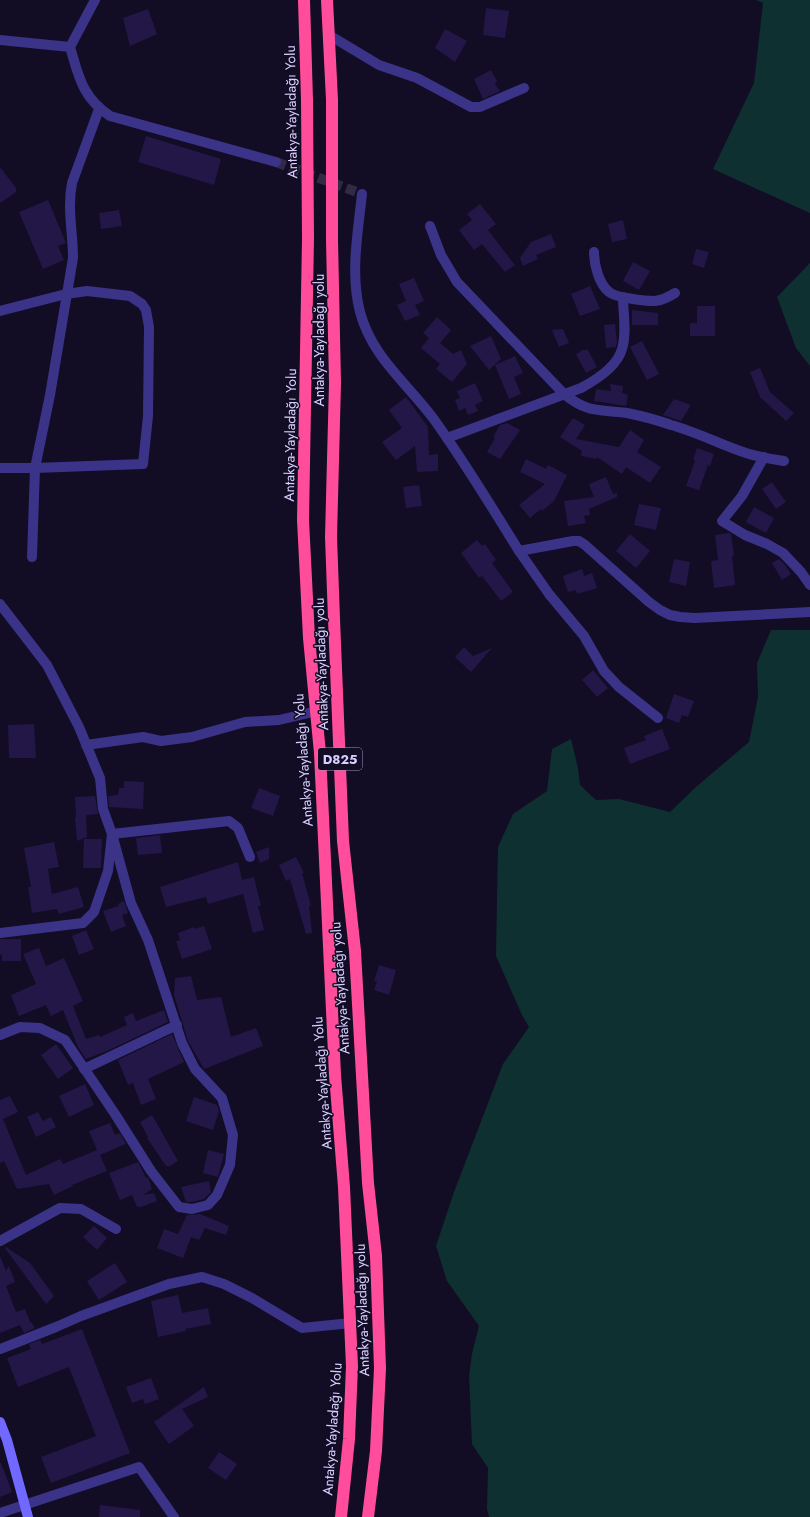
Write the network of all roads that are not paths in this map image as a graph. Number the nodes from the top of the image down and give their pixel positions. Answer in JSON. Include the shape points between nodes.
{"nodes":[{"id":1,"x":94,"y":0,"type":"edge"},
{"id":2,"x":304,"y":0,"type":"edge"},
{"id":3,"x":327,"y":0,"type":"edge"},
{"id":4,"x":329,"y":35,"type":"junction"},
{"id":5,"x":0,"y":40,"type":"edge"},
{"id":6,"x":70,"y":47,"type":"junction"},
{"id":7,"x":524,"y":88,"type":"dead end"},
{"id":8,"x":99,"y":109,"type":"junction"},
{"id":9,"x":276,"y":162,"type":"tunnel mouth"},
{"id":10,"x":362,"y":194,"type":"dead end"},
{"id":11,"x":430,"y":226,"type":"dead end"},
{"id":12,"x":594,"y":252,"type":"dead end"},
{"id":13,"x":675,"y":293,"type":"dead end"},
{"id":14,"x":66,"y":294,"type":"junction"},
{"id":15,"x":623,"y":297,"type":"junction"},
{"id":16,"x":0,"y":311,"type":"edge"},
{"id":17,"x":564,"y":394,"type":"junction"},
{"id":18,"x":447,"y":438,"type":"junction"},
{"id":19,"x":764,"y":457,"type":"junction"},
{"id":20,"x":784,"y":461,"type":"dead end"},
{"id":21,"x":0,"y":468,"type":"edge"},
{"id":22,"x":35,"y":468,"type":"junction"},
{"id":23,"x":519,"y":551,"type":"junction"},
{"id":24,"x":32,"y":557,"type":"dead end"},
{"id":25,"x":810,"y":585,"type":"edge"},
{"id":26,"x":0,"y":604,"type":"edge"},
{"id":27,"x":810,"y":612,"type":"edge"},
{"id":28,"x":317,"y":711,"type":"junction"},
{"id":29,"x":658,"y":718,"type":"dead end"},
{"id":30,"x":86,"y":745,"type":"junction"},
{"id":31,"x":112,"y":834,"type":"junction"},
{"id":32,"x":250,"y":857,"type":"dead end"},
{"id":33,"x":0,"y":934,"type":"edge"},
{"id":34,"x":177,"y":1025,"type":"junction"},
{"id":35,"x":0,"y":1035,"type":"edge"},
{"id":36,"x":84,"y":1069,"type":"junction"},
{"id":37,"x":116,"y":1229,"type":"dead end"},
{"id":38,"x":0,"y":1241,"type":"edge"},
{"id":39,"x":351,"y":1323,"type":"junction"},
{"id":40,"x":0,"y":1349,"type":"edge"},
{"id":41,"x":0,"y":1422,"type":"edge"},
{"id":42,"x":24,"y":1504,"type":"junction"},
{"id":43,"x":0,"y":1513,"type":"edge"},
{"id":44,"x":28,"y":1517,"type":"edge"},
{"id":45,"x":174,"y":1517,"type":"edge"},
{"id":46,"x":341,"y":1517,"type":"edge"},
{"id":47,"x":368,"y":1517,"type":"edge"}],
"edges":[{"from":1,"to":6,"type":"street"},
{"from":2,"to":28,"type":"highway","name":"Antakya-Yayladağı Yolu","number":"D825","via":[[308,239],[304,520],[308,638]]},
{"from":3,"to":4,"type":"highway","name":"Antakya-Yayladağı yolu","number":"D825"},
{"from":4,"to":7,"type":"street","via":[[379,65],[417,78],[471,107],[480,107]]},
{"from":4,"to":47,"type":"highway","name":"Antakya-Yayladağı yolu","number":"D825","via":[[335,384],[331,537],[334,619],[343,841],[355,951],[367,1175],[376,1256],[380,1368],[376,1452]]},
{"from":5,"to":6,"type":"street"},
{"from":6,"to":8,"type":"street","via":[[84,90]]},
{"from":8,"to":9,"type":"street","via":[[110,116]]},
{"from":8,"to":14,"type":"street","via":[[70,193],[73,241]]},
{"from":10,"to":18,"type":"street","via":[[356,289],[365,328],[387,365],[417,397]]},
{"from":11,"to":17,"type":"street","via":[[443,259],[457,282]]},
{"from":12,"to":15,"type":"street","via":[[597,269],[605,288],[612,294]]},
{"from":13,"to":15,"type":"street","via":[[655,301]]},
{"from":14,"to":16,"type":"street"},
{"from":14,"to":22,"type":"street","via":[[50,396]]},
{"from":14,"to":22,"type":"street","via":[[87,291],[130,296],[146,310],[149,327],[148,416],[143,464]]},
{"from":15,"to":17,"type":"street","via":[[623,345],[618,359],[596,379]]},
{"from":17,"to":18,"type":"street"},
{"from":17,"to":19,"type":"street","via":[[586,408],[641,416]]},
{"from":18,"to":23,"type":"street"},
{"from":19,"to":20,"type":"street"},
{"from":19,"to":25,"type":"street","via":[[742,496],[722,521],[783,553]]},
{"from":21,"to":22,"type":"street"},
{"from":22,"to":24,"type":"street"},
{"from":23,"to":27,"type":"street","via":[[579,541],[649,602],[670,616],[695,618]]},
{"from":23,"to":29,"type":"street","via":[[549,594],[584,636],[604,671],[619,687]]},
{"from":26,"to":30,"type":"street","via":[[47,665]]},
{"from":28,"to":30,"type":"street","via":[[279,720],[245,722],[192,737],[161,741],[143,738]]},
{"from":28,"to":39,"type":"highway","name":"Antakya-Yayladağı Yolu","number":"D825","via":[[335,1075]]},
{"from":30,"to":31,"type":"street","via":[[100,778],[103,809]]},
{"from":31,"to":32,"type":"street","via":[[229,821],[238,828]]},
{"from":31,"to":33,"type":"street","via":[[108,871],[94,912],[83,922]]},
{"from":31,"to":34,"type":"street","via":[[131,903],[148,940]]},
{"from":34,"to":36,"type":"street"},
{"from":34,"to":36,"type":"street","via":[[182,1043],[195,1069],[222,1098],[233,1135],[230,1165],[217,1195],[208,1205],[192,1209],[179,1207],[151,1171]]},
{"from":35,"to":36,"type":"street","via":[[20,1027],[40,1028],[65,1040]]},
{"from":37,"to":38,"type":"street","via":[[81,1210],[60,1208]]},
{"from":39,"to":40,"type":"street","via":[[302,1328],[252,1298],[224,1284],[202,1278],[169,1284]]},
{"from":39,"to":46,"type":"highway","name":"Antakya-Yayladağı Yolu","number":"D825","via":[[352,1401]]},
{"from":41,"to":42,"type":"main road"},
{"from":42,"to":43,"type":"street"},
{"from":42,"to":44,"type":"main road"},
{"from":42,"to":45,"type":"street","via":[[139,1467]]}]}
